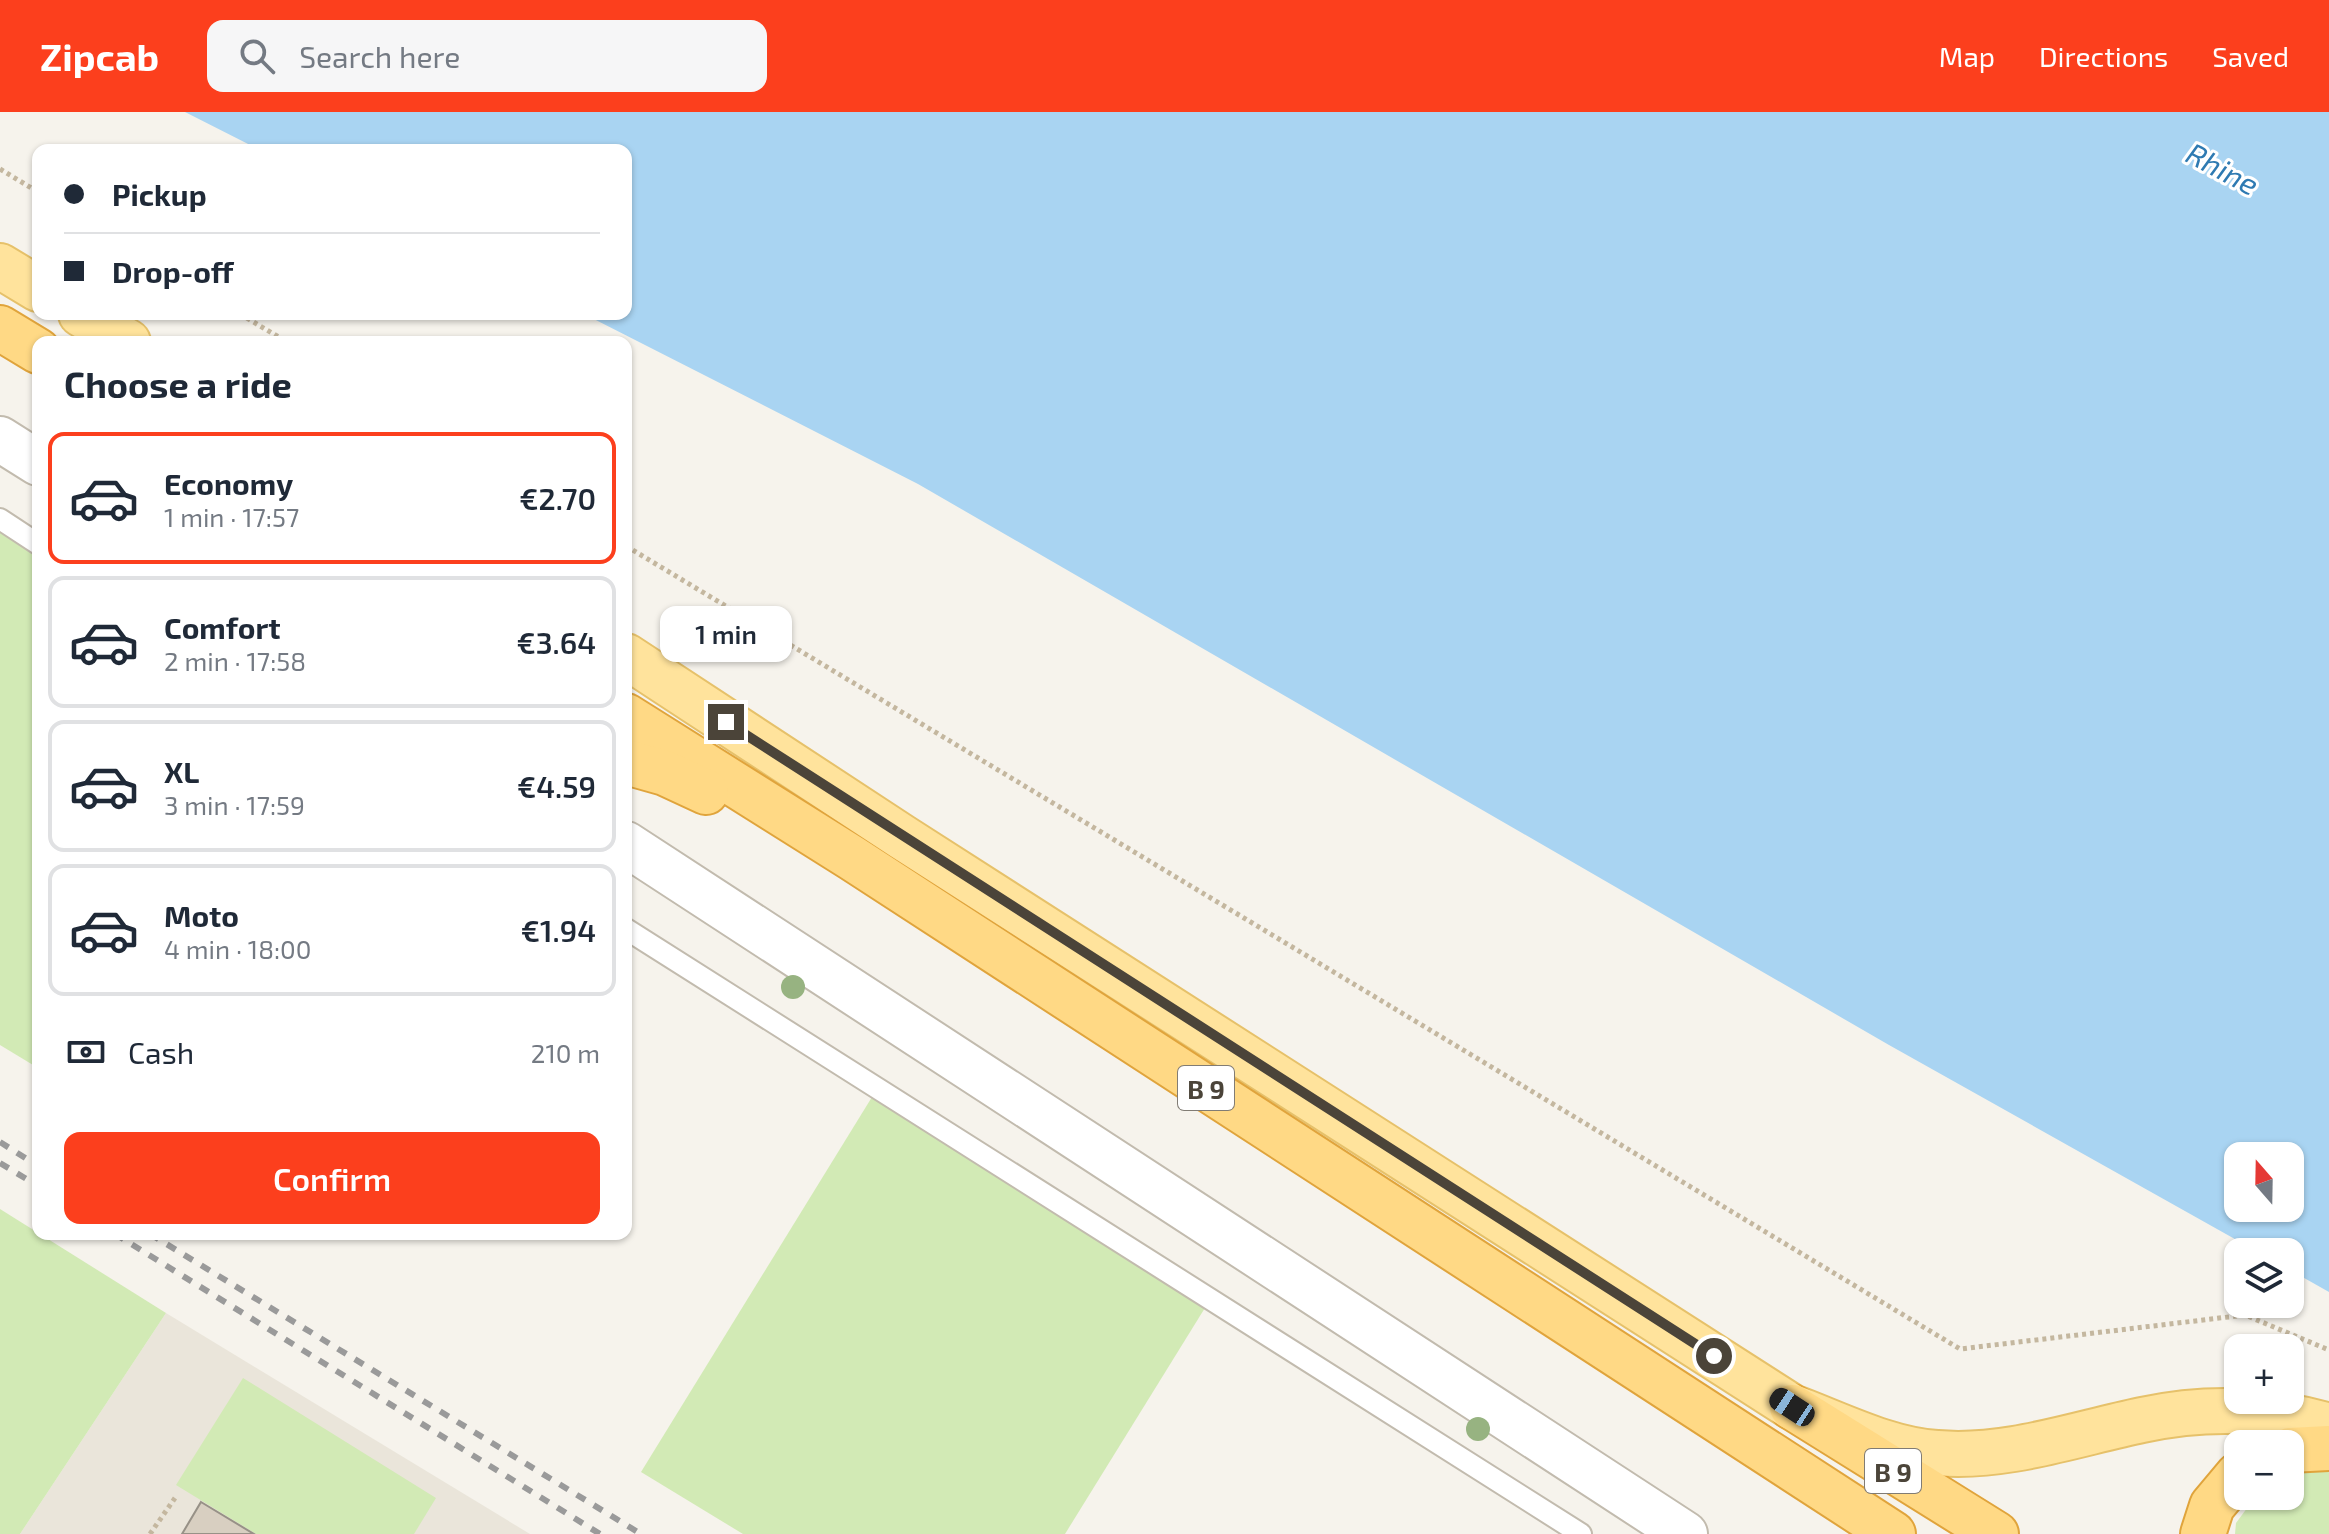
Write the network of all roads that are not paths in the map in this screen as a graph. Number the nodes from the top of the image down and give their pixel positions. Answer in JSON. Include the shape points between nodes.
{"nodes":[{"id":1,"x":0,"y":266,"type":"edge"},
{"id":2,"x":32,"y":285,"type":"edge"},
{"id":3,"x":91,"y":320,"type":"edge"},
{"id":4,"x":0,"y":328,"type":"edge"},
{"id":5,"x":118,"y":336,"type":"edge"},
{"id":6,"x":32,"y":347,"type":"edge"},
{"id":7,"x":0,"y":439,"type":"edge"},
{"id":8,"x":32,"y":459,"type":"edge"},
{"id":9,"x":0,"y":519,"type":"edge"},
{"id":10,"x":32,"y":540,"type":"edge"},
{"id":11,"x":632,"y":660,"type":"edge"},
{"id":12,"x":632,"y":720,"type":"edge"},
{"id":13,"x":632,"y":764,"type":"edge"},
{"id":14,"x":632,"y":848,"type":"edge"},
{"id":15,"x":852,"y":858,"type":"junction"},
{"id":16,"x":632,"y":933,"type":"edge"},
{"id":17,"x":1792,"y":1407,"type":"junction"},
{"id":18,"x":2329,"y":1426,"type":"edge"},
{"id":19,"x":2329,"y":1448,"type":"edge"},
{"id":20,"x":2304,"y":1449,"type":"edge"},
{"id":21,"x":2224,"y":1492,"type":"edge"},
{"id":22,"x":1581,"y":1534,"type":"edge"},
{"id":23,"x":1685,"y":1534,"type":"edge"},
{"id":24,"x":1893,"y":1534,"type":"edge"},
{"id":25,"x":1996,"y":1534,"type":"edge"},
{"id":26,"x":2203,"y":1534,"type":"edge"}],
"edges":[{"from":1,"to":2,"type":"main road"},
{"from":3,"to":5,"type":"main road"},
{"from":4,"to":6,"type":"highway"},
{"from":7,"to":8,"type":"street"},
{"from":9,"to":10,"type":"lane"},
{"from":11,"to":17,"type":"main road","number":"B 9"},
{"from":12,"to":15,"type":"highway","number":"B 9"},
{"from":13,"to":15,"type":"highway","via":[[665,773]]},
{"from":14,"to":23,"type":"street"},
{"from":15,"to":24,"type":"highway","number":"B 9"},
{"from":16,"to":22,"type":"lane"},
{"from":17,"to":18,"type":"main road","via":[[1902,1448],[1938,1454],[2012,1450],[2191,1412],[2237,1410]]},
{"from":17,"to":25,"type":"highway","number":"B 9"},
{"from":19,"to":20,"type":"highway"},
{"from":21,"to":26,"type":"highway","via":[[2212,1506]]}]}
